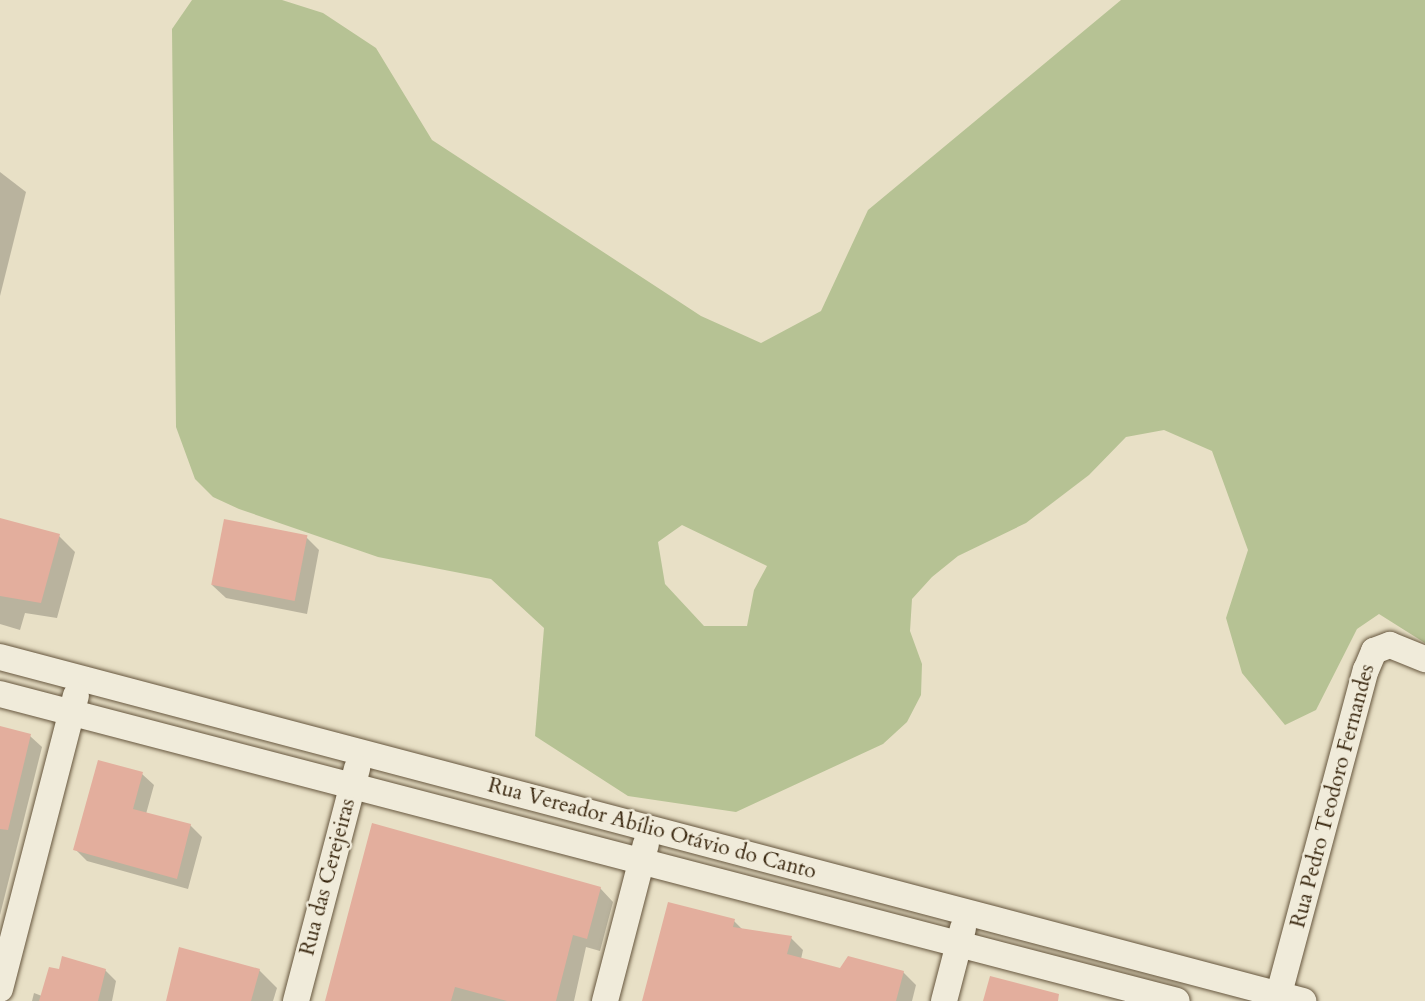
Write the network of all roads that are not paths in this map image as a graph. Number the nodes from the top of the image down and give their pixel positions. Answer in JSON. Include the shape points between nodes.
{"nodes":[{"id":1,"x":0,"y":657,"type":"edge"},
{"id":2,"x":1425,"y":659,"type":"edge"},
{"id":3,"x":80,"y":678,"type":"junction"},
{"id":4,"x":0,"y":694,"type":"edge"},
{"id":5,"x":72,"y":712,"type":"junction"},
{"id":6,"x":361,"y":752,"type":"junction"},
{"id":7,"x":352,"y":786,"type":"junction"},
{"id":8,"x":650,"y":829,"type":"junction"},
{"id":9,"x":642,"y":861,"type":"junction"},
{"id":10,"x":967,"y":912,"type":"junction"},
{"id":11,"x":959,"y":944,"type":"junction"},
{"id":12,"x":0,"y":989,"type":"edge"},
{"id":13,"x":1286,"y":999,"type":"edge"},
{"id":14,"x":296,"y":1001,"type":"edge"},
{"id":15,"x":605,"y":1001,"type":"edge"},
{"id":16,"x":944,"y":1001,"type":"edge"},
{"id":17,"x":1177,"y":1001,"type":"edge"}],
"edges":[{"from":1,"to":3,"type":"street","name":"Rua Vereador Abílio Otávio do Canto"},
{"from":2,"to":13,"type":"street","name":"Rua Pedro Teodoro Fernandes","via":[[1390,645],[1374,651],[1366,670]]},
{"from":3,"to":5,"type":"street"},
{"from":3,"to":6,"type":"street","name":"Rua Vereador Abílio Otávio do Canto"},
{"from":4,"to":5,"type":"street","name":"Rua Vereador Abílio Otávio do Canto"},
{"from":5,"to":7,"type":"street","name":"Rua Vereador Abílio Otávio do Canto"},
{"from":5,"to":12,"type":"street"},
{"from":6,"to":7,"type":"street","name":"Rua das Cerejeiras"},
{"from":6,"to":8,"type":"street","name":"Rua Vereador Abílio Otávio do Canto"},
{"from":7,"to":9,"type":"street","name":"Rua Vereador Abílio Otávio do Canto"},
{"from":7,"to":14,"type":"street","name":"Rua das Cerejeiras"},
{"from":8,"to":9,"type":"street"},
{"from":8,"to":10,"type":"street","name":"Rua Vereador Abílio Otávio do Canto"},
{"from":9,"to":11,"type":"street","name":"Rua Vereador Abílio Otávio do Canto"},
{"from":9,"to":15,"type":"street"},
{"from":10,"to":11,"type":"street"},
{"from":10,"to":13,"type":"street","name":"Rua Vereador Abílio Otávio do Canto"},
{"from":11,"to":16,"type":"street"},
{"from":11,"to":17,"type":"street","name":"Rua Vereador Abílio Otávio do Canto"}]}
